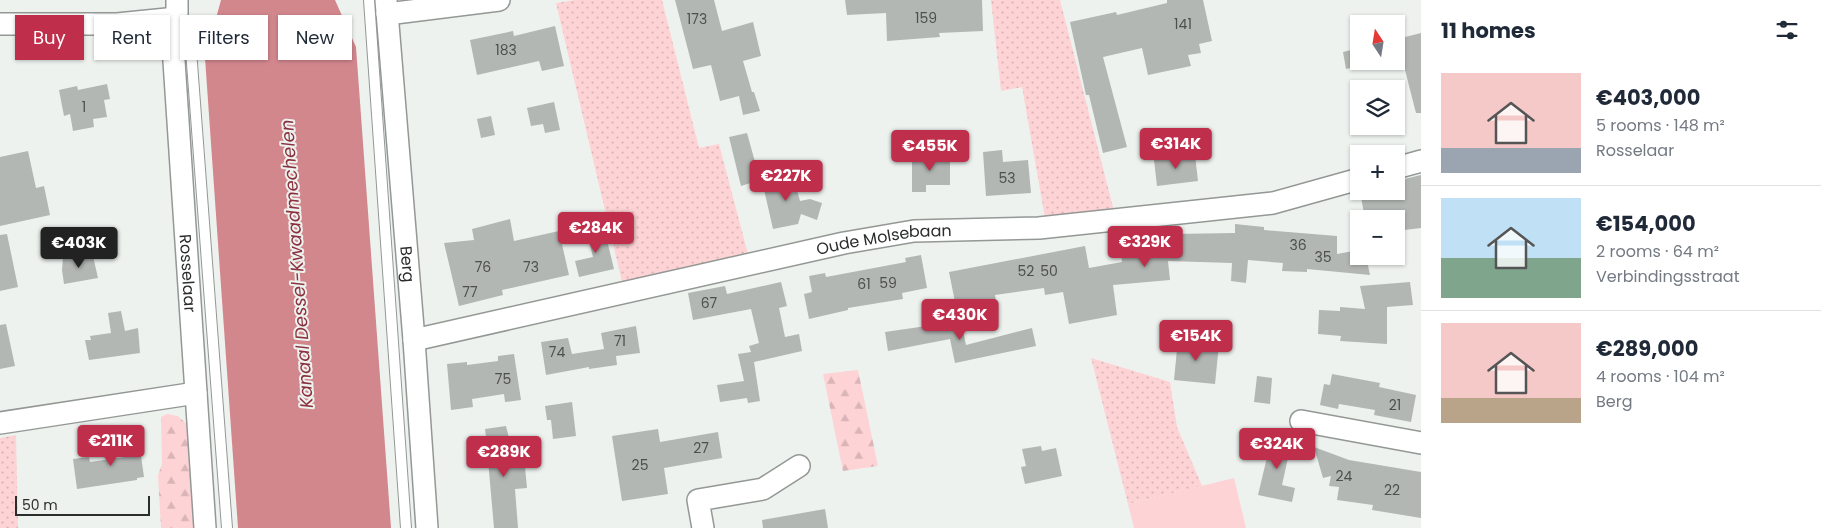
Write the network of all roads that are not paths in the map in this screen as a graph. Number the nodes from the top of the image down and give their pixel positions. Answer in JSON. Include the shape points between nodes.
{"nodes":[{"id":1,"x":369,"y":0,"type":"edge"},
{"id":2,"x":499,"y":0,"type":"edge"},
{"id":3,"x":177,"y":9,"type":"edge"},
{"id":4,"x":381,"y":10,"type":"edge"},
{"id":5,"x":0,"y":24,"type":"edge"},
{"id":6,"x":1421,"y":161,"type":"edge"},
{"id":7,"x":1405,"y":165,"type":"edge"},
{"id":8,"x":1350,"y":182,"type":"edge"},
{"id":9,"x":414,"y":340,"type":"junction"},
{"id":10,"x":196,"y":393,"type":"junction"},
{"id":11,"x":1301,"y":421,"type":"dead end"},
{"id":12,"x":0,"y":423,"type":"edge"},
{"id":13,"x":1421,"y":443,"type":"edge"},
{"id":14,"x":799,"y":466,"type":"dead end"},
{"id":15,"x":206,"y":528,"type":"edge"},
{"id":16,"x":227,"y":528,"type":"edge"},
{"id":17,"x":406,"y":528,"type":"edge"},
{"id":18,"x":427,"y":528,"type":"edge"},
{"id":19,"x":703,"y":528,"type":"edge"}],
"edges":[{"from":1,"to":4,"type":"lane"},
{"from":2,"to":4,"type":"street"},
{"from":3,"to":5,"type":"street","via":[[117,24]]},
{"from":3,"to":10,"type":"street","name":"Rosselaar","via":[[173,46]]},
{"from":3,"to":16,"type":"lane","via":[[192,50]]},
{"from":4,"to":9,"type":"street","name":"Berg"},
{"from":4,"to":17,"type":"lane"},
{"from":6,"to":7,"type":"street"},
{"from":8,"to":9,"type":"street","name":"Oude Molsebaan","via":[[1273,203],[1096,224],[914,231],[844,243]]},
{"from":9,"to":18,"type":"street","name":"Berg"},
{"from":10,"to":12,"type":"street"},
{"from":10,"to":15,"type":"street","name":"Rosselaar"},
{"from":11,"to":13,"type":"street"},
{"from":14,"to":19,"type":"street","via":[[764,488],[698,500]]}]}
